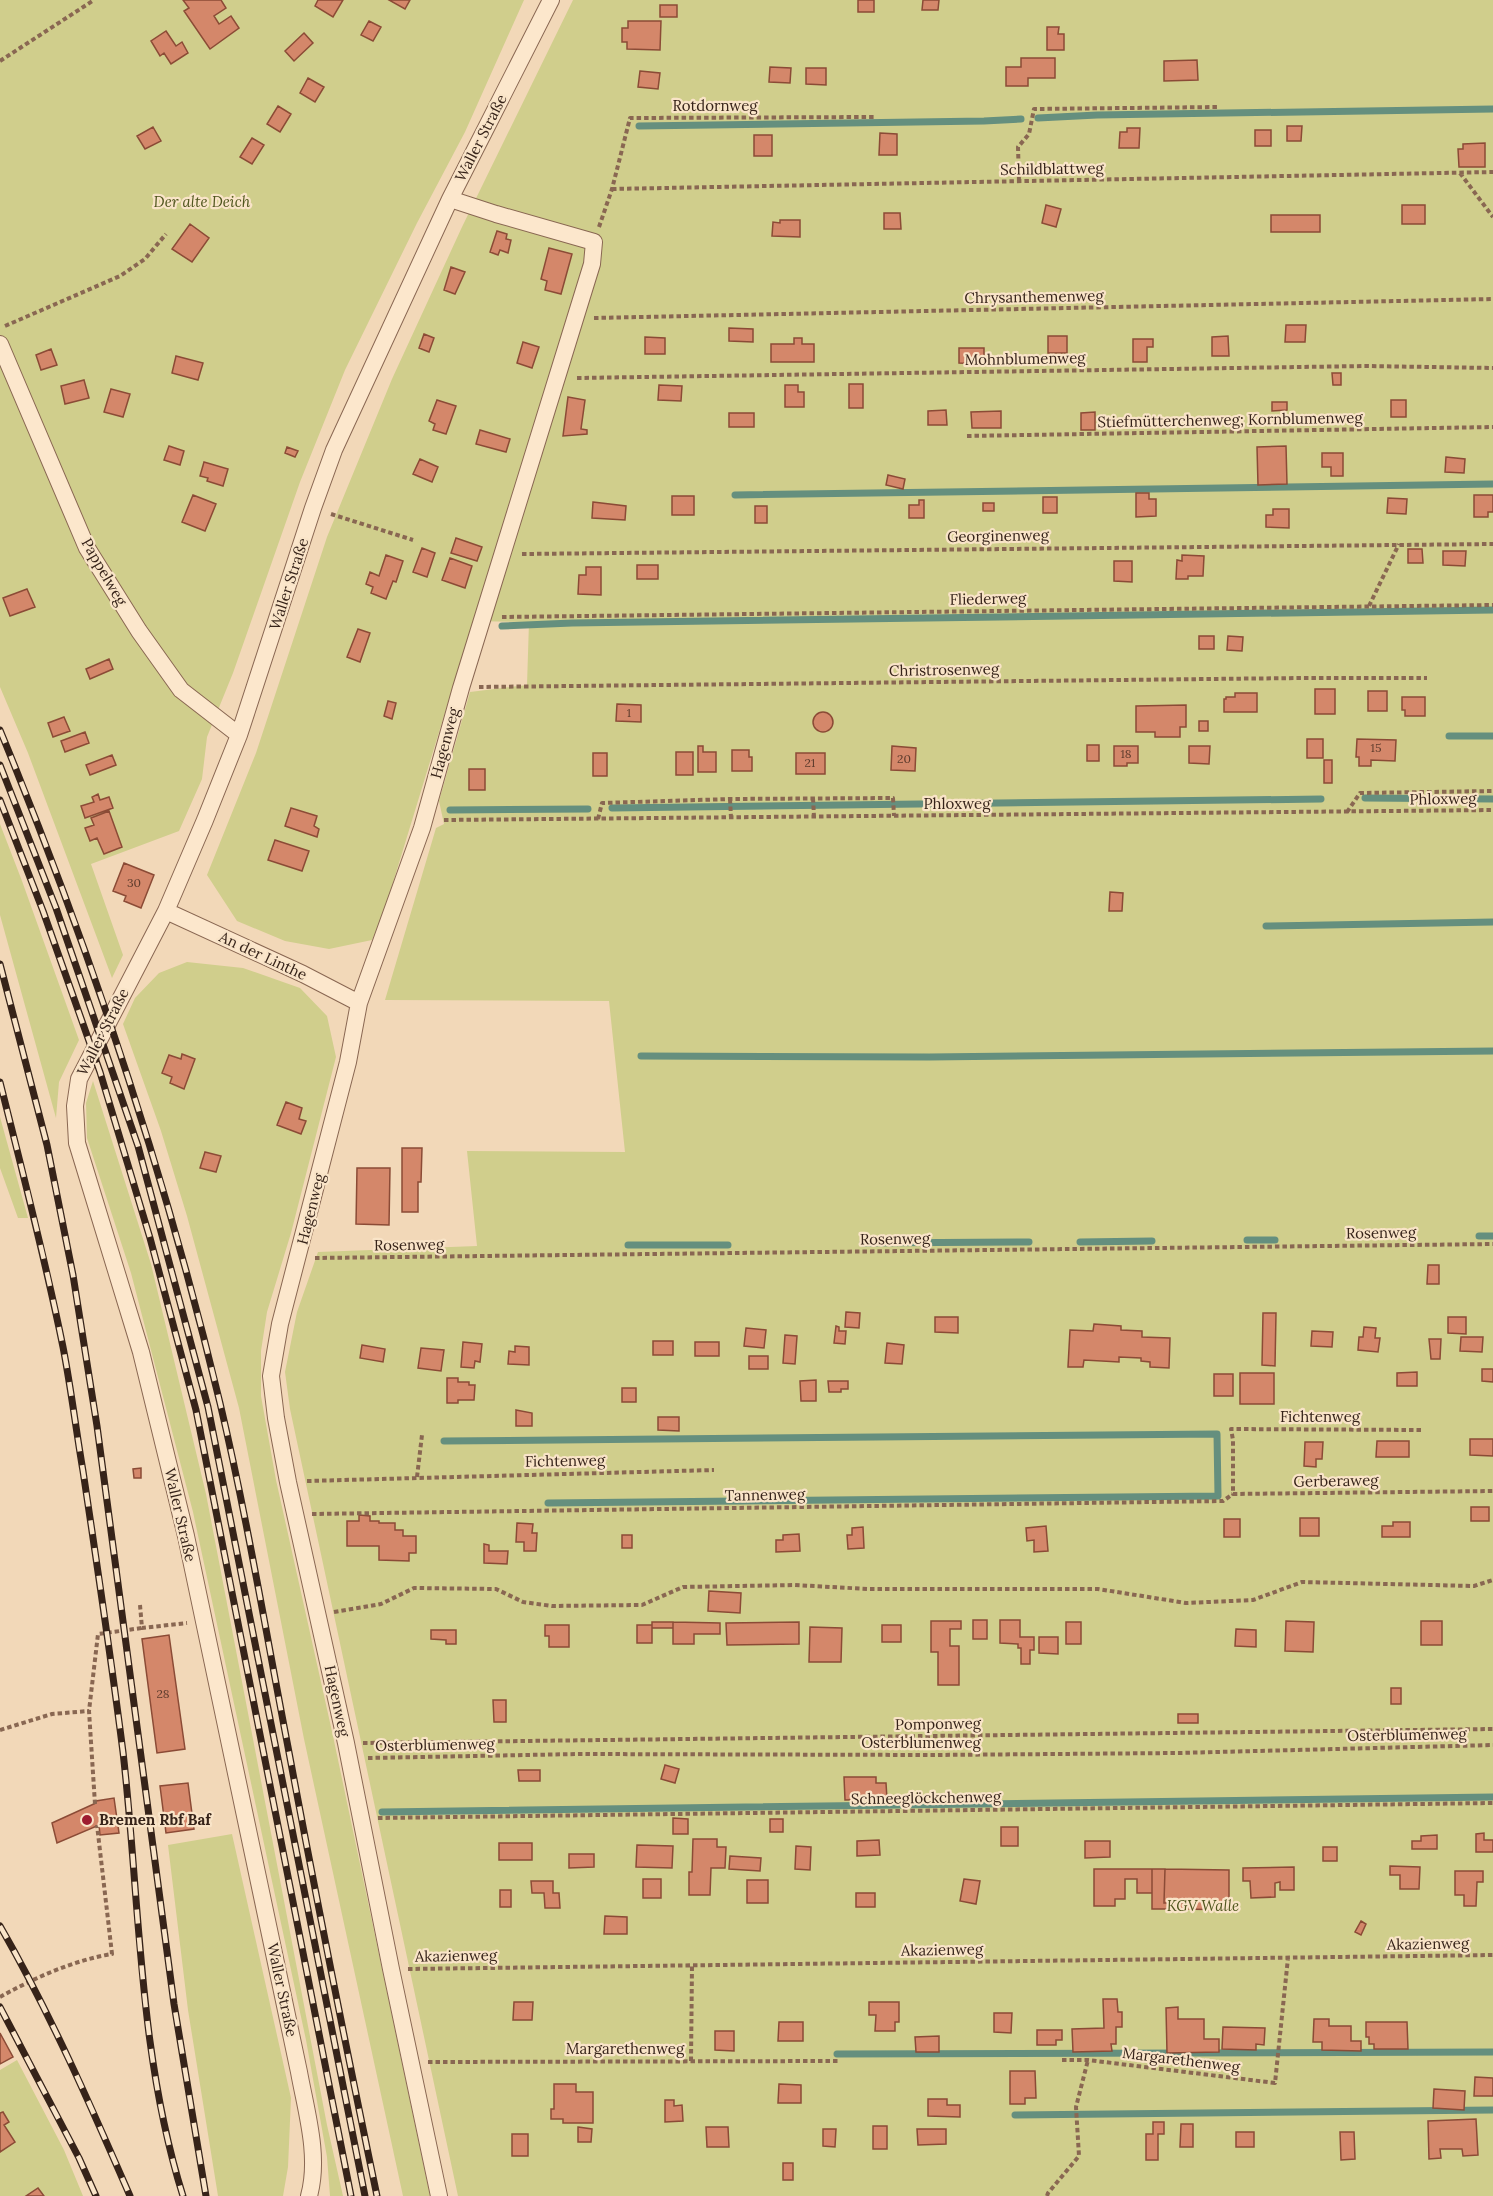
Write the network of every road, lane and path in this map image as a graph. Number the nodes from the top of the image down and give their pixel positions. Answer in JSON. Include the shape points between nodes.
{"nodes":[{"id":1,"x":94,"y":0,"type":"edge"},
{"id":2,"x":551,"y":0,"type":"edge"},
{"id":3,"x":0,"y":61,"type":"edge"},
{"id":4,"x":1220,"y":107,"type":"dead end"},
{"id":5,"x":874,"y":117,"type":"dead end"},
{"id":6,"x":1493,"y":172,"type":"edge"},
{"id":7,"x":1460,"y":173,"type":"junction"},
{"id":8,"x":1019,"y":181,"type":"junction"},
{"id":9,"x":612,"y":189,"type":"junction"},
{"id":10,"x":450,"y":199,"type":"junction"},
{"id":11,"x":1493,"y":217,"type":"edge"},
{"id":12,"x":165,"y":234,"type":"dead end"},
{"id":13,"x":594,"y":242,"type":"junction"},
{"id":14,"x":1493,"y":299,"type":"edge"},
{"id":15,"x":576,"y":319,"type":"junction"},
{"id":16,"x":0,"y":328,"type":"edge"},
{"id":17,"x":0,"y":344,"type":"edge"},
{"id":18,"x":1493,"y":368,"type":"edge"},
{"id":19,"x":558,"y":378,"type":"junction"},
{"id":20,"x":1493,"y":427,"type":"edge"},
{"id":21,"x":967,"y":436,"type":"dead end"},
{"id":22,"x":313,"y":508,"type":"junction"},
{"id":23,"x":412,"y":540,"type":"dead end"},
{"id":24,"x":1399,"y":544,"type":"junction"},
{"id":25,"x":1493,"y":544,"type":"edge"},
{"id":26,"x":503,"y":554,"type":"junction"},
{"id":27,"x":1493,"y":605,"type":"edge"},
{"id":28,"x":1369,"y":606,"type":"junction"},
{"id":29,"x":483,"y":618,"type":"junction"},
{"id":30,"x":1427,"y":678,"type":"dead end"},
{"id":31,"x":461,"y":688,"type":"junction"},
{"id":32,"x":239,"y":735,"type":"junction"},
{"id":33,"x":1493,"y":791,"type":"edge"},
{"id":34,"x":730,"y":800,"type":"junction"},
{"id":35,"x":813,"y":800,"type":"junction"},
{"id":36,"x":1493,"y":810,"type":"edge"},
{"id":37,"x":1347,"y":812,"type":"junction"},
{"id":38,"x":894,"y":816,"type":"junction"},
{"id":39,"x":814,"y":817,"type":"junction"},
{"id":40,"x":731,"y":818,"type":"junction"},
{"id":41,"x":598,"y":819,"type":"junction"},
{"id":42,"x":422,"y":828,"type":"junction"},
{"id":43,"x":165,"y":911,"type":"junction"},
{"id":44,"x":359,"y":1003,"type":"junction"},
{"id":45,"x":1493,"y":1244,"type":"edge"},
{"id":46,"x":298,"y":1258,"type":"junction"},
{"id":47,"x":1421,"y":1430,"type":"dead end"},
{"id":48,"x":422,"y":1435,"type":"dead end"},
{"id":49,"x":714,"y":1470,"type":"dead end"},
{"id":50,"x":417,"y":1476,"type":"junction"},
{"id":51,"x":288,"y":1482,"type":"junction"},
{"id":52,"x":1493,"y":1491,"type":"edge"},
{"id":53,"x":1233,"y":1494,"type":"junction"},
{"id":54,"x":296,"y":1514,"type":"junction"},
{"id":55,"x":1493,"y":1580,"type":"edge"},
{"id":56,"x":140,"y":1605,"type":"dead end"},
{"id":57,"x":318,"y":1614,"type":"junction"},
{"id":58,"x":188,"y":1623,"type":"dead end"},
{"id":59,"x":142,"y":1628,"type":"junction"},
{"id":60,"x":89,"y":1711,"type":"junction"},
{"id":61,"x":1493,"y":1729,"type":"edge"},
{"id":62,"x":0,"y":1730,"type":"edge"},
{"id":63,"x":1493,"y":1745,"type":"edge"},
{"id":64,"x":348,"y":1751,"type":"junction"},
{"id":65,"x":1493,"y":1803,"type":"edge"},
{"id":66,"x":95,"y":1804,"type":"dead end"},
{"id":67,"x":360,"y":1818,"type":"junction"},
{"id":68,"x":97,"y":1826,"type":"dead end"},
{"id":69,"x":1493,"y":1955,"type":"edge"},
{"id":70,"x":1288,"y":1958,"type":"junction"},
{"id":71,"x":692,"y":1965,"type":"junction"},
{"id":72,"x":391,"y":1969,"type":"junction"},
{"id":73,"x":0,"y":1996,"type":"edge"},
{"id":74,"x":1062,"y":2060,"type":"dead end"},
{"id":75,"x":1088,"y":2060,"type":"junction"},
{"id":76,"x":692,"y":2061,"type":"junction"},
{"id":77,"x":838,"y":2061,"type":"dead end"},
{"id":78,"x":411,"y":2062,"type":"junction"},
{"id":79,"x":309,"y":2196,"type":"edge"},
{"id":80,"x":439,"y":2196,"type":"edge"},
{"id":81,"x":1047,"y":2196,"type":"edge"}],
"edges":[{"from":1,"to":3,"type":"path"},
{"from":2,"to":10,"type":"street","name":"Waller Straße"},
{"from":4,"to":8,"type":"path","via":[[1034,109],[1029,134],[1018,147]]},
{"from":5,"to":9,"type":"path","name":"Rotdornweg","via":[[630,118]]},
{"from":6,"to":7,"type":"path","name":"Schildblattweg"},
{"from":7,"to":8,"type":"path","name":"Schildblattweg"},
{"from":7,"to":11,"type":"path"},
{"from":8,"to":9,"type":"path","name":"Schildblattweg"},
{"from":9,"to":13,"type":"path","name":"Rotdornweg"},
{"from":10,"to":13,"type":"street"},
{"from":10,"to":22,"type":"street","name":"Waller Straße","via":[[334,450]]},
{"from":12,"to":16,"type":"path","via":[[145,259],[120,276]]},
{"from":13,"to":15,"type":"street","name":"Hagenweg","via":[[592,264]]},
{"from":14,"to":15,"type":"path","name":"Chrysanthemenweg"},
{"from":15,"to":19,"type":"street","name":"Hagenweg"},
{"from":17,"to":32,"type":"street","name":"Pappelweg","via":[[87,548],[181,690]]},
{"from":18,"to":19,"type":"path","name":"Mohnblumenweg","via":[[1366,366]]},
{"from":19,"to":26,"type":"street","name":"Hagenweg"},
{"from":20,"to":21,"type":"path","name":"Stiefmütterchenweg; Kornblumenweg"},
{"from":22,"to":23,"type":"path"},
{"from":22,"to":32,"type":"street","name":"Waller Straße"},
{"from":24,"to":25,"type":"path","name":"Georginenweg"},
{"from":24,"to":26,"type":"path","name":"Georginenweg"},
{"from":24,"to":28,"type":"path"},
{"from":26,"to":29,"type":"street","name":"Hagenweg"},
{"from":27,"to":28,"type":"path","name":"Fliederweg"},
{"from":28,"to":29,"type":"path","name":"Fliederweg"},
{"from":29,"to":31,"type":"street","name":"Hagenweg"},
{"from":30,"to":31,"type":"path","name":"Christrosenweg"},
{"from":31,"to":42,"type":"street","name":"Hagenweg"},
{"from":32,"to":43,"type":"street","name":"Waller Straße"},
{"from":33,"to":37,"type":"path","via":[[1360,793]]},
{"from":34,"to":35,"type":"path"},
{"from":34,"to":40,"type":"path"},
{"from":34,"to":41,"type":"path","via":[[602,803]]},
{"from":35,"to":38,"type":"path","via":[[893,798]]},
{"from":35,"to":39,"type":"path"},
{"from":36,"to":37,"type":"path","name":"Phloxweg"},
{"from":37,"to":38,"type":"path","name":"Phloxweg"},
{"from":38,"to":39,"type":"path","name":"Phloxweg"},
{"from":39,"to":40,"type":"path","name":"Phloxweg"},
{"from":40,"to":41,"type":"path","name":"Phloxweg"},
{"from":41,"to":42,"type":"path","name":"Phloxweg","via":[[441,820]]},
{"from":42,"to":44,"type":"street","name":"Hagenweg"},
{"from":43,"to":44,"type":"street","name":"An der Linthe"},
{"from":43,"to":79,"type":"street","name":"Waller Straße","via":[[79,1079],[75,1106],[77,1143],[141,1352],[186,1536],[303,2094],[311,2140]]},
{"from":44,"to":46,"type":"street","name":"Hagenweg","via":[[348,1062]]},
{"from":45,"to":46,"type":"path","name":"Rosenweg"},
{"from":46,"to":51,"type":"street","name":"Hagenweg","via":[[271,1376]]},
{"from":47,"to":53,"type":"path","name":"Fichtenweg","via":[[1231,1428]]},
{"from":48,"to":50,"type":"path"},
{"from":49,"to":50,"type":"path","name":"Fichtenweg"},
{"from":50,"to":51,"type":"path","name":"Fichtenweg"},
{"from":51,"to":54,"type":"street","name":"Hagenweg"},
{"from":52,"to":53,"type":"path","name":"Gerberaweg"},
{"from":53,"to":54,"type":"path","name":"Tannenweg","via":[[1222,1501]]},
{"from":54,"to":57,"type":"street","name":"Hagenweg"},
{"from":55,"to":57,"type":"path","via":[[1474,1586],[1302,1582],[1253,1600],[1186,1603],[1098,1589],[868,1589],[795,1585],[683,1587],[642,1605],[552,1606],[523,1602],[496,1589],[414,1588],[381,1604]]},
{"from":56,"to":59,"type":"path"},
{"from":57,"to":64,"type":"street","name":"Hagenweg"},
{"from":58,"to":59,"type":"path"},
{"from":59,"to":60,"type":"path","via":[[98,1634]]},
{"from":60,"to":62,"type":"path","via":[[52,1714]]},
{"from":60,"to":66,"type":"path"},
{"from":61,"to":64,"type":"path","name":"Pomponweg"},
{"from":63,"to":64,"type":"path","name":"Osterblumenweg","via":[[933,1755]]},
{"from":64,"to":67,"type":"street","name":"Hagenweg"},
{"from":65,"to":67,"type":"path","name":"Schneeglöckchenweg"},
{"from":67,"to":72,"type":"street","name":"Hagenweg"},
{"from":68,"to":73,"type":"path","via":[[112,1954],[34,1978]]},
{"from":69,"to":70,"type":"path","name":"Akazienweg"},
{"from":70,"to":71,"type":"path","name":"Akazienweg"},
{"from":70,"to":75,"type":"path","name":"Margarethenweg","via":[[1275,2083]]},
{"from":71,"to":72,"type":"path","name":"Akazienweg"},
{"from":71,"to":76,"type":"path"},
{"from":72,"to":78,"type":"street","name":"Hagenweg"},
{"from":74,"to":75,"type":"path","name":"Margarethenweg"},
{"from":75,"to":81,"type":"path","via":[[1076,2107],[1079,2156]]},
{"from":76,"to":77,"type":"path","name":"Margarethenweg"},
{"from":76,"to":78,"type":"path","name":"Margarethenweg"},
{"from":78,"to":80,"type":"street","name":"Hagenweg"}]}
